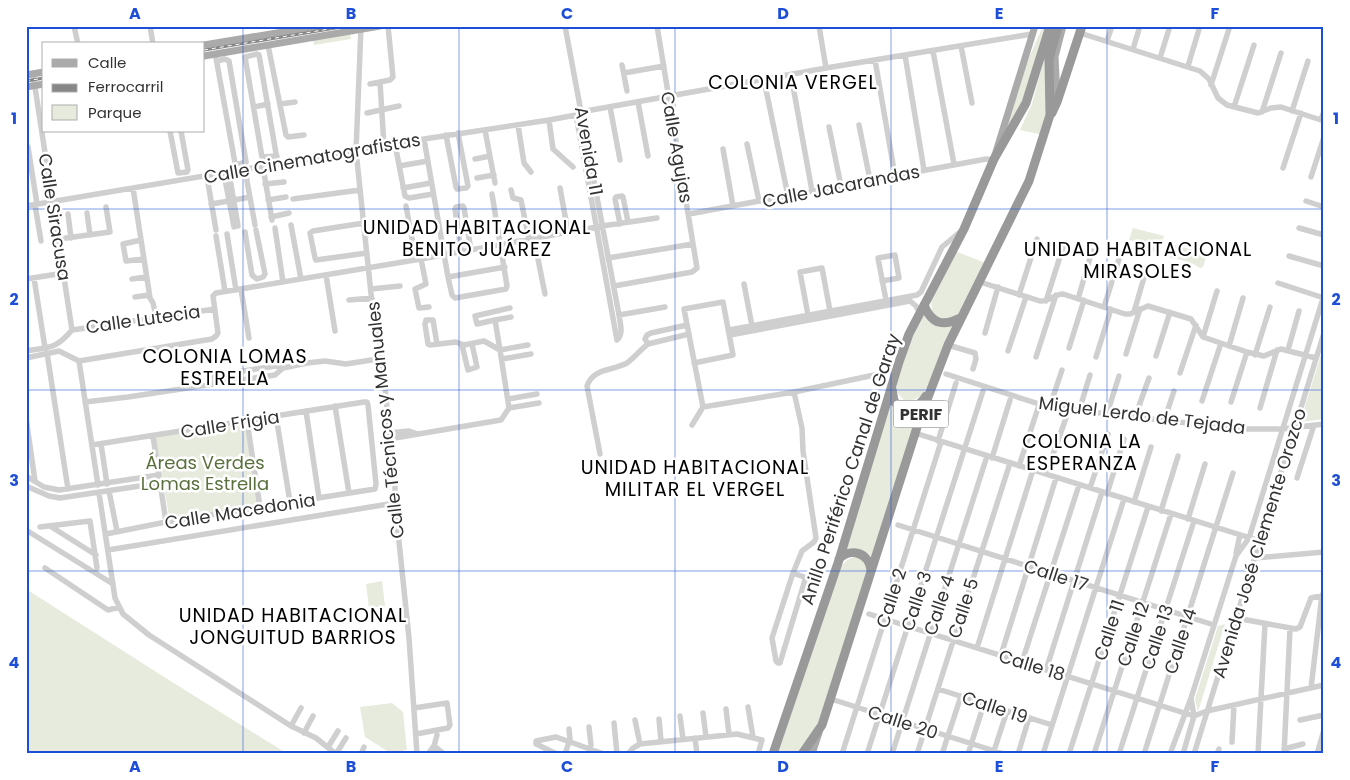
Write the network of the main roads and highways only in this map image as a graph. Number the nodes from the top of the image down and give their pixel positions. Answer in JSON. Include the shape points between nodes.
{"nodes":[{"id":1,"x":319,"y":26,"type":"edge"},
{"id":2,"x":380,"y":26,"type":"edge"},
{"id":3,"x":1035,"y":26,"type":"edge"},
{"id":4,"x":1041,"y":26,"type":"edge"},
{"id":5,"x":1050,"y":26,"type":"edge"},
{"id":6,"x":1058,"y":26,"type":"edge"},
{"id":7,"x":1063,"y":26,"type":"edge"},
{"id":8,"x":296,"y":28,"type":"edge"},
{"id":9,"x":361,"y":28,"type":"edge"},
{"id":10,"x":1081,"y":30,"type":"edge"},
{"id":11,"x":205,"y":45,"type":"edge"},
{"id":12,"x":1025,"y":55,"type":"junction"},
{"id":13,"x":205,"y":56,"type":"edge"},
{"id":14,"x":42,"y":72,"type":"edge"},
{"id":15,"x":29,"y":74,"type":"edge"},
{"id":16,"x":42,"y":84,"type":"edge"},
{"id":17,"x":26,"y":87,"type":"edge"},
{"id":18,"x":1058,"y":102,"type":"junction"},
{"id":19,"x":1050,"y":115,"type":"junction"},
{"id":20,"x":994,"y":159,"type":"junction"},
{"id":21,"x":924,"y":305,"type":"junction"},
{"id":22,"x":962,"y":317,"type":"junction"},
{"id":23,"x":893,"y":381,"type":"junction"},
{"id":24,"x":930,"y":389,"type":"junction"},
{"id":25,"x":839,"y":560,"type":"junction"},
{"id":26,"x":870,"y":575,"type":"junction"},
{"id":27,"x":822,"y":725,"type":"junction"},
{"id":28,"x":773,"y":754,"type":"edge"},
{"id":29,"x":802,"y":754,"type":"edge"},
{"id":30,"x":812,"y":754,"type":"edge"}],
"edges":[{"from":1,"to":8,"type":"main road"},
{"from":2,"to":9,"type":"main road"},
{"from":3,"to":12,"type":"main road"},
{"from":4,"to":12,"type":"main road"},
{"from":5,"to":20,"type":"highway","name":"Anillo Periférico Canal de Garay","number":"PERIF","via":[[1030,95]]},
{"from":6,"to":19,"type":"highway","number":"PERIF","via":[[1049,55]]},
{"from":7,"to":18,"type":"main road","via":[[1055,58]]},
{"from":8,"to":11,"type":"main road"},
{"from":9,"to":13,"type":"main road","via":[[216,57]]},
{"from":10,"to":18,"type":"highway"},
{"from":12,"to":20,"type":"main road"},
{"from":14,"to":15,"type":"main road"},
{"from":16,"to":17,"type":"main road"},
{"from":18,"to":19,"type":"highway"},
{"from":19,"to":22,"type":"highway","number":"PERIF","via":[[1029,181]]},
{"from":20,"to":21,"type":"highway","name":"Anillo Periférico Canal de Garay","number":"PERIF","via":[[964,229]]},
{"from":21,"to":22,"type":"highway","via":[[935,321],[944,324]]},
{"from":21,"to":23,"type":"highway","name":"Anillo Periférico Canal de Garay","number":"PERIF","via":[[909,334]]},
{"from":22,"to":24,"type":"highway","number":"PERIF"},
{"from":23,"to":24,"type":"highway","via":[[894,400],[899,407],[908,409],[922,402]]},
{"from":23,"to":25,"type":"highway","name":"Anillo Periférico Canal de Garay","number":"PERIF"},
{"from":24,"to":26,"type":"highway","number":"PERIF"},
{"from":25,"to":26,"type":"highway","via":[[849,553],[861,554],[870,563]]},
{"from":25,"to":28,"type":"highway","name":"Anillo Periférico Canal de Garay","number":"PERIF"},
{"from":26,"to":27,"type":"highway","number":"PERIF"},
{"from":27,"to":29,"type":"highway","number":"PERIF"},
{"from":27,"to":30,"type":"main road","number":"PERIF"}]}
